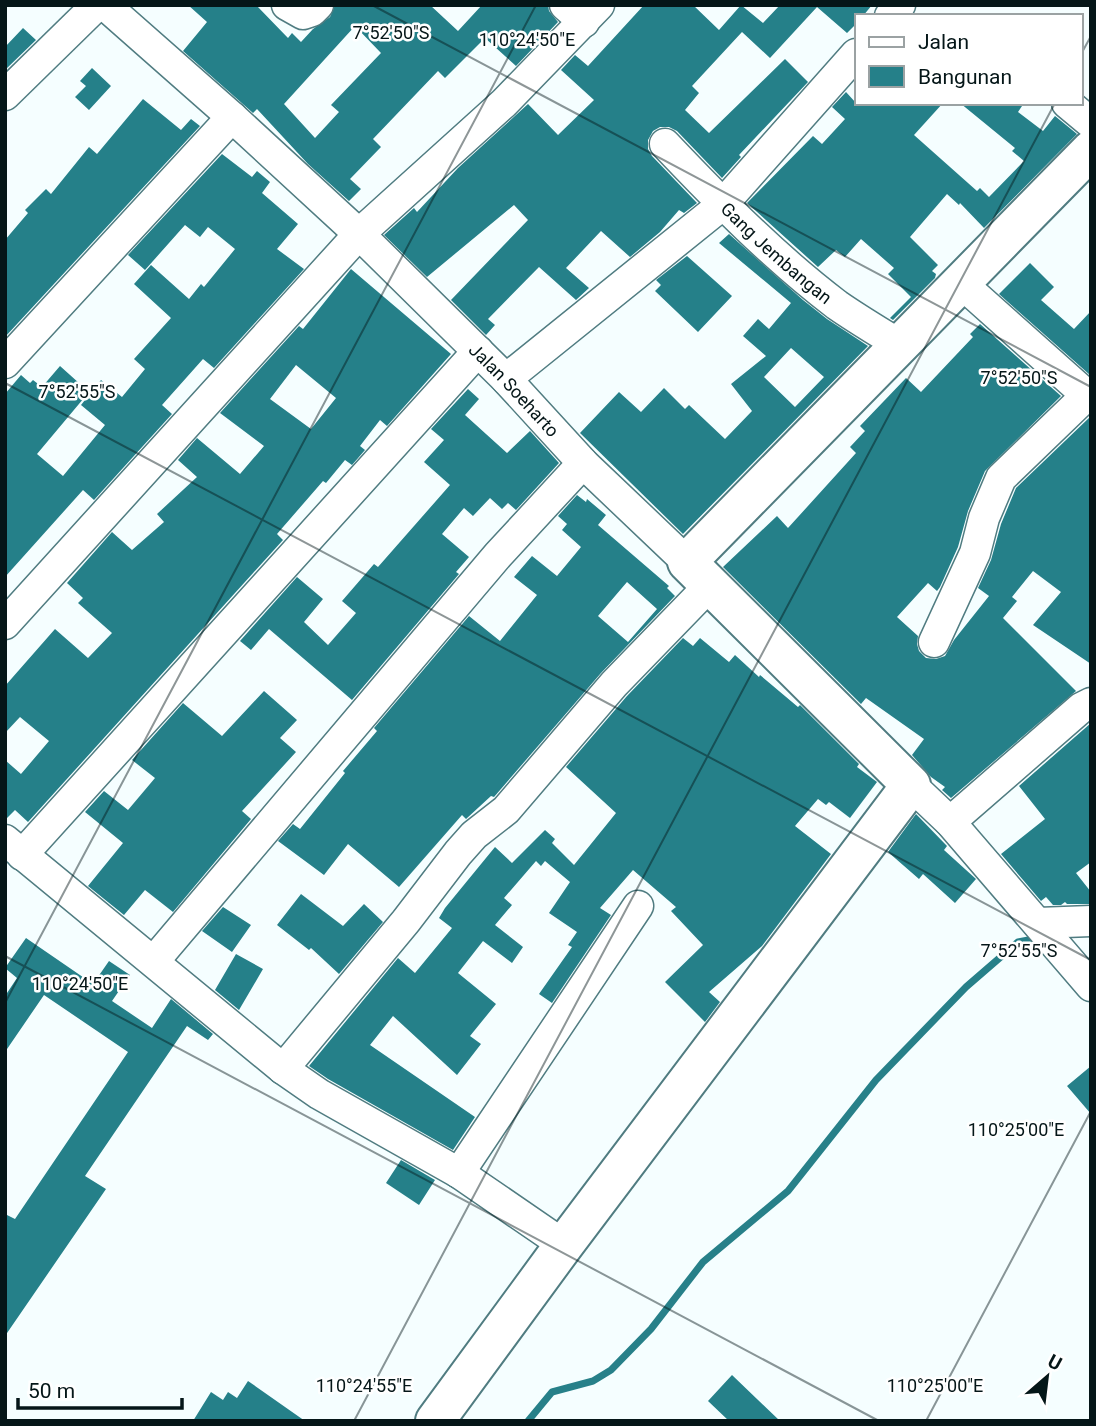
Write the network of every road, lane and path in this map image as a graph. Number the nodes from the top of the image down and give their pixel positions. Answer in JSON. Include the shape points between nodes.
{"nodes":[{"id":1,"x":287,"y":5,"type":"edge"},
{"id":2,"x":318,"y":5,"type":"edge"},
{"id":3,"x":114,"y":9,"type":"edge"},
{"id":4,"x":583,"y":11,"type":"edge"},
{"id":5,"x":855,"y":55,"type":"edge"},
{"id":6,"x":5,"y":95,"type":"edge"},
{"id":7,"x":1068,"y":105,"type":"edge"},
{"id":8,"x":232,"y":117,"type":"junction"},
{"id":9,"x":665,"y":144,"type":"dead end"},
{"id":10,"x":1089,"y":150,"type":"edge"},
{"id":11,"x":722,"y":205,"type":"junction"},
{"id":12,"x":359,"y":234,"type":"junction"},
{"id":13,"x":961,"y":283,"type":"junction"},
{"id":14,"x":900,"y":345,"type":"junction"},
{"id":15,"x":478,"y":351,"type":"junction"},
{"id":16,"x":5,"y":363,"type":"edge"},
{"id":17,"x":506,"y":379,"type":"junction"},
{"id":18,"x":1089,"y":397,"type":"edge"},
{"id":19,"x":583,"y":463,"type":"junction"},
{"id":20,"x":698,"y":573,"type":"junction"},
{"id":21,"x":5,"y":624,"type":"edge"},
{"id":22,"x":934,"y":642,"type":"dead end"},
{"id":23,"x":1091,"y":703,"type":"edge"},
{"id":24,"x":911,"y":785,"type":"junction"},
{"id":25,"x":950,"y":822,"type":"junction"},
{"id":26,"x":14,"y":848,"type":"edge"},
{"id":27,"x":638,"y":906,"type":"dead end"},
{"id":28,"x":1091,"y":921,"type":"edge"},
{"id":29,"x":1038,"y":923,"type":"junction"},
{"id":30,"x":154,"y":961,"type":"junction"},
{"id":31,"x":1091,"y":986,"type":"edge"},
{"id":32,"x":284,"y":1069,"type":"junction"},
{"id":33,"x":459,"y":1173,"type":"junction"},
{"id":34,"x":564,"y":1245,"type":"junction"},
{"id":35,"x":435,"y":1421,"type":"edge"}],
"edges":[{"from":1,"to":2,"type":"street","via":[[303,14]]},
{"from":3,"to":6,"type":"street"},
{"from":3,"to":8,"type":"street","name":"Jalan Soeharto"},
{"from":4,"to":12,"type":"street","via":[[504,103]]},
{"from":5,"to":11,"type":"street"},
{"from":7,"to":10,"type":"street"},
{"from":8,"to":12,"type":"street","name":"Jalan Soeharto"},
{"from":8,"to":16,"type":"street"},
{"from":9,"to":11,"type":"street","name":"Gang Jembangan"},
{"from":10,"to":13,"type":"main road"},
{"from":11,"to":14,"type":"street","name":"Gang Jembangan","via":[[838,306]]},
{"from":11,"to":17,"type":"street"},
{"from":12,"to":15,"type":"street","name":"Jalan Soeharto"},
{"from":12,"to":21,"type":"street"},
{"from":13,"to":14,"type":"main road"},
{"from":13,"to":18,"type":"street"},
{"from":14,"to":20,"type":"main road"},
{"from":15,"to":17,"type":"street","name":"Jalan Soeharto"},
{"from":15,"to":26,"type":"street"},
{"from":17,"to":19,"type":"street","name":"Jalan Soeharto"},
{"from":18,"to":22,"type":"street","via":[[1001,478],[975,553]]},
{"from":19,"to":20,"type":"street","name":"Jalan Soeharto"},
{"from":19,"to":30,"type":"street","via":[[498,555]]},
{"from":20,"to":24,"type":"main road","name":"Jalan Soeharto"},
{"from":20,"to":32,"type":"street","via":[[614,684],[506,810],[458,853]]},
{"from":23,"to":25,"type":"street"},
{"from":24,"to":25,"type":"street"},
{"from":24,"to":34,"type":"main road"},
{"from":25,"to":29,"type":"street"},
{"from":26,"to":30,"type":"street"},
{"from":27,"to":33,"type":"street"},
{"from":28,"to":29,"type":"street"},
{"from":29,"to":31,"type":"street"},
{"from":30,"to":32,"type":"street"},
{"from":32,"to":33,"type":"street","via":[[319,1094]]},
{"from":33,"to":34,"type":"street"},
{"from":34,"to":35,"type":"main road"}]}
